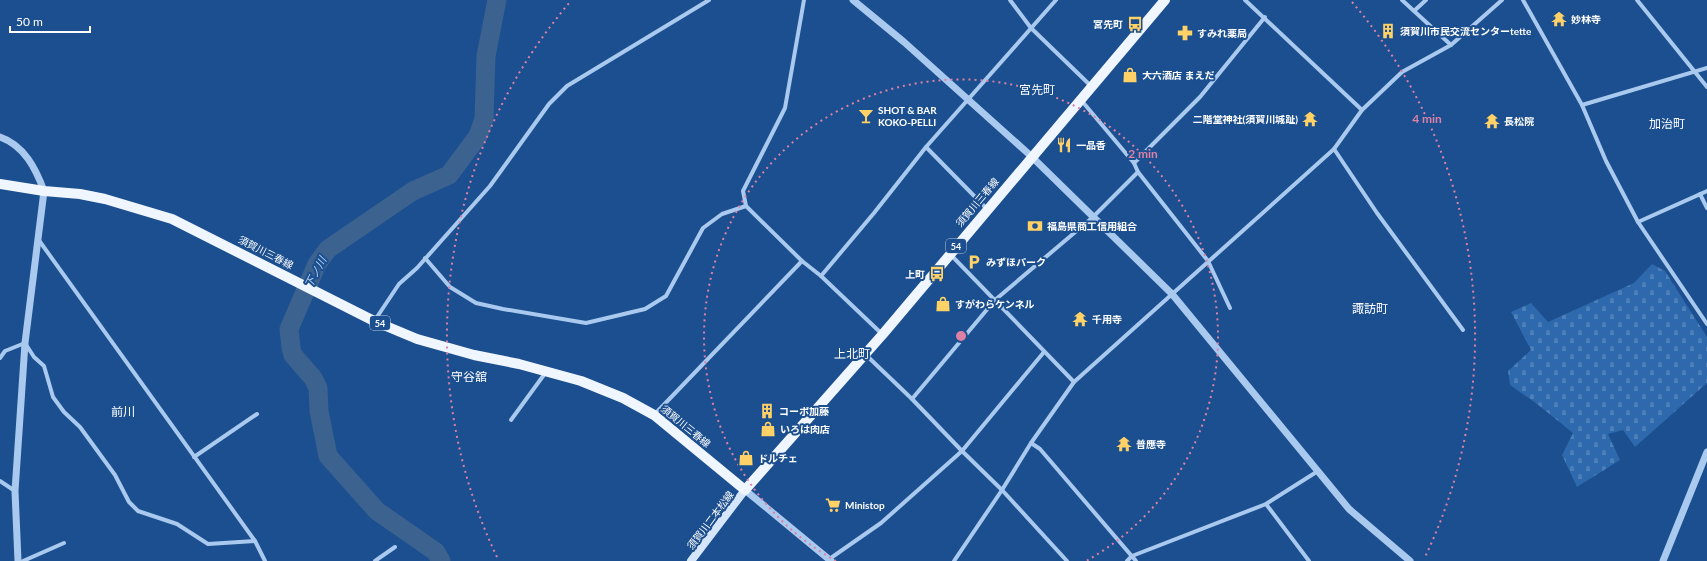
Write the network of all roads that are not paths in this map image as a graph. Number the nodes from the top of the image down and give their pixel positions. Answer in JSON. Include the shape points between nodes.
{"nodes":[{"id":1,"x":709,"y":0,"type":"edge"},
{"id":2,"x":804,"y":0,"type":"edge"},
{"id":3,"x":853,"y":0,"type":"edge"},
{"id":4,"x":1010,"y":0,"type":"edge"},
{"id":5,"x":1056,"y":0,"type":"edge"},
{"id":6,"x":1165,"y":0,"type":"edge"},
{"id":7,"x":1245,"y":0,"type":"edge"},
{"id":8,"x":1402,"y":0,"type":"edge"},
{"id":9,"x":1426,"y":0,"type":"edge"},
{"id":10,"x":1502,"y":0,"type":"edge"},
{"id":11,"x":1523,"y":0,"type":"edge"},
{"id":12,"x":1637,"y":0,"type":"edge"},
{"id":13,"x":1414,"y":11,"type":"junction"},
{"id":14,"x":1265,"y":17,"type":"junction"},
{"id":15,"x":1031,"y":28,"type":"junction"},
{"id":16,"x":1451,"y":45,"type":"junction"},
{"id":17,"x":1707,"y":68,"type":"edge"},
{"id":18,"x":1694,"y":72,"type":"junction"},
{"id":19,"x":1707,"y":87,"type":"edge"},
{"id":20,"x":1092,"y":88,"type":"junction"},
{"id":21,"x":968,"y":98,"type":"junction"},
{"id":22,"x":1081,"y":100,"type":"junction"},
{"id":23,"x":1582,"y":105,"type":"junction"},
{"id":24,"x":1362,"y":110,"type":"junction"},
{"id":25,"x":0,"y":137,"type":"edge"},
{"id":26,"x":926,"y":147,"type":"junction"},
{"id":27,"x":1334,"y":149,"type":"junction"},
{"id":28,"x":1031,"y":156,"type":"junction"},
{"id":29,"x":1134,"y":162,"type":"junction"},
{"id":30,"x":1138,"y":172,"type":"junction"},
{"id":31,"x":0,"y":184,"type":"edge"},
{"id":32,"x":44,"y":191,"type":"junction"},
{"id":33,"x":1707,"y":191,"type":"edge"},
{"id":34,"x":1700,"y":194,"type":"junction"},
{"id":35,"x":746,"y":206,"type":"junction"},
{"id":36,"x":1707,"y":208,"type":"edge"},
{"id":37,"x":987,"y":209,"type":"junction"},
{"id":38,"x":1093,"y":217,"type":"junction"},
{"id":39,"x":1638,"y":222,"type":"junction"},
{"id":40,"x":38,"y":239,"type":"junction"},
{"id":41,"x":949,"y":253,"type":"junction"},
{"id":42,"x":425,"y":258,"type":"junction"},
{"id":43,"x":802,"y":261,"type":"junction"},
{"id":44,"x":1208,"y":261,"type":"junction"},
{"id":45,"x":821,"y":276,"type":"junction"},
{"id":46,"x":1172,"y":294,"type":"junction"},
{"id":47,"x":995,"y":300,"type":"junction"},
{"id":48,"x":1230,"y":308,"type":"dead end"},
{"id":49,"x":374,"y":321,"type":"junction"},
{"id":50,"x":1707,"y":324,"type":"edge"},
{"id":51,"x":1463,"y":330,"type":"dead end"},
{"id":52,"x":883,"y":334,"type":"junction"},
{"id":53,"x":25,"y":343,"type":"junction"},
{"id":54,"x":1044,"y":352,"type":"junction"},
{"id":55,"x":865,"y":354,"type":"junction"},
{"id":56,"x":0,"y":358,"type":"edge"},
{"id":57,"x":546,"y":372,"type":"junction"},
{"id":58,"x":1074,"y":382,"type":"junction"},
{"id":59,"x":912,"y":399,"type":"junction"},
{"id":60,"x":257,"y":414,"type":"dead end"},
{"id":61,"x":654,"y":415,"type":"junction"},
{"id":62,"x":511,"y":420,"type":"dead end"},
{"id":63,"x":1031,"y":443,"type":"junction"},
{"id":64,"x":962,"y":451,"type":"junction"},
{"id":65,"x":1707,"y":452,"type":"edge"},
{"id":66,"x":194,"y":457,"type":"junction"},
{"id":67,"x":1318,"y":471,"type":"junction"},
{"id":68,"x":0,"y":481,"type":"edge"},
{"id":69,"x":745,"y":490,"type":"junction"},
{"id":70,"x":1002,"y":490,"type":"junction"},
{"id":71,"x":16,"y":491,"type":"junction"},
{"id":72,"x":1266,"y":504,"type":"junction"},
{"id":73,"x":255,"y":541,"type":"junction"},
{"id":74,"x":64,"y":543,"type":"dead end"},
{"id":75,"x":395,"y":547,"type":"dead end"},
{"id":76,"x":1132,"y":556,"type":"junction"},
{"id":77,"x":264,"y":559,"type":"edge"},
{"id":78,"x":829,"y":560,"type":"edge"},
{"id":79,"x":18,"y":561,"type":"edge"},
{"id":80,"x":23,"y":561,"type":"edge"},
{"id":81,"x":258,"y":561,"type":"edge"},
{"id":82,"x":375,"y":561,"type":"edge"},
{"id":83,"x":691,"y":561,"type":"edge"},
{"id":84,"x":954,"y":561,"type":"edge"},
{"id":85,"x":1067,"y":561,"type":"edge"},
{"id":86,"x":1127,"y":561,"type":"edge"},
{"id":87,"x":1136,"y":561,"type":"edge"},
{"id":88,"x":1309,"y":561,"type":"edge"},
{"id":89,"x":1410,"y":561,"type":"edge"},
{"id":90,"x":1663,"y":561,"type":"edge"}],
"edges":[{"from":1,"to":42,"type":"street","via":[[567,86],[549,104],[490,186]]},
{"from":2,"to":35,"type":"street","via":[[785,108],[743,191]]},
{"from":3,"to":21,"type":"street"},
{"from":4,"to":15,"type":"street"},
{"from":5,"to":15,"type":"street"},
{"from":6,"to":20,"type":"main road","name":"須賀川三春線","number":"54"},
{"from":7,"to":14,"type":"street"},
{"from":8,"to":13,"type":"street"},
{"from":9,"to":13,"type":"street"},
{"from":10,"to":16,"type":"street"},
{"from":11,"to":23,"type":"street"},
{"from":12,"to":18,"type":"street"},
{"from":13,"to":16,"type":"street"},
{"from":14,"to":24,"type":"street"},
{"from":14,"to":29,"type":"street","via":[[1200,97]]},
{"from":15,"to":20,"type":"street"},
{"from":15,"to":21,"type":"street"},
{"from":16,"to":24,"type":"street","via":[[1402,72]]},
{"from":17,"to":18,"type":"street"},
{"from":18,"to":19,"type":"street"},
{"from":18,"to":23,"type":"street"},
{"from":20,"to":22,"type":"main road","name":"須賀川三春線","number":"54"},
{"from":21,"to":26,"type":"street"},
{"from":21,"to":28,"type":"street"},
{"from":22,"to":28,"type":"main road","name":"須賀川三春線","number":"54"},
{"from":22,"to":29,"type":"street"},
{"from":23,"to":39,"type":"street","via":[[1606,161]]},
{"from":24,"to":27,"type":"street"},
{"from":25,"to":32,"type":"street","via":[[8,139],[28,158]]},
{"from":26,"to":37,"type":"street"},
{"from":26,"to":45,"type":"street"},
{"from":27,"to":44,"type":"street"},
{"from":27,"to":51,"type":"street","via":[[1377,213]]},
{"from":28,"to":37,"type":"main road","name":"須賀川三春線","number":"54"},
{"from":28,"to":38,"type":"street"},
{"from":29,"to":30,"type":"street"},
{"from":30,"to":38,"type":"street"},
{"from":30,"to":44,"type":"street"},
{"from":31,"to":32,"type":"main road","name":"須賀川三春線","number":"54"},
{"from":32,"to":40,"type":"street"},
{"from":32,"to":49,"type":"main road","name":"須賀川三春線","number":"54","via":[[105,199],[172,219]]},
{"from":33,"to":34,"type":"street"},
{"from":34,"to":36,"type":"street"},
{"from":34,"to":39,"type":"street"},
{"from":35,"to":42,"type":"street","via":[[722,214],[703,228],[666,296],[645,309],[586,323],[476,303],[450,288]]},
{"from":35,"to":43,"type":"street"},
{"from":37,"to":41,"type":"main road","name":"須賀川三春線","number":"54"},
{"from":38,"to":46,"type":"street"},
{"from":38,"to":47,"type":"street"},
{"from":39,"to":50,"type":"street"},
{"from":40,"to":53,"type":"street"},
{"from":40,"to":66,"type":"street"},
{"from":41,"to":47,"type":"street"},
{"from":41,"to":52,"type":"main road","name":"須賀川三春線","number":"54"},
{"from":42,"to":49,"type":"street","via":[[399,284]]},
{"from":43,"to":45,"type":"street"},
{"from":43,"to":61,"type":"street"},
{"from":44,"to":46,"type":"street"},
{"from":44,"to":48,"type":"street"},
{"from":45,"to":52,"type":"street"},
{"from":46,"to":58,"type":"street"},
{"from":46,"to":67,"type":"street"},
{"from":47,"to":54,"type":"street"},
{"from":47,"to":59,"type":"street"},
{"from":49,"to":57,"type":"main road","name":"須賀川三春線","number":"54","via":[[417,339]]},
{"from":52,"to":55,"type":"main road","name":"須賀川三春線","number":"54"},
{"from":53,"to":56,"type":"street","via":[[5,351]]},
{"from":53,"to":71,"type":"street"},
{"from":53,"to":73,"type":"street","via":[[44,366],[52,397],[80,427],[115,475],[129,502],[138,511],[177,524],[208,544]]},
{"from":54,"to":58,"type":"street"},
{"from":54,"to":64,"type":"street"},
{"from":55,"to":59,"type":"street"},
{"from":55,"to":69,"type":"main road","name":"須賀川三春線","number":"54"},
{"from":57,"to":61,"type":"main road","name":"須賀川三春線","number":"54","via":[[581,381],[623,398]]},
{"from":57,"to":62,"type":"street"},
{"from":58,"to":63,"type":"street"},
{"from":59,"to":64,"type":"street"},
{"from":60,"to":66,"type":"street"},
{"from":61,"to":69,"type":"main road","name":"須賀川三春線","number":"54"},
{"from":63,"to":70,"type":"street"},
{"from":63,"to":76,"type":"street","via":[[1040,449]]},
{"from":64,"to":70,"type":"street"},
{"from":64,"to":78,"type":"street","via":[[881,523]]},
{"from":65,"to":90,"type":"street"},
{"from":66,"to":73,"type":"street"},
{"from":67,"to":72,"type":"street"},
{"from":67,"to":89,"type":"street","via":[[1349,509]]},
{"from":68,"to":71,"type":"street"},
{"from":69,"to":78,"type":"street"},
{"from":69,"to":83,"type":"main road","name":"須賀川二本松線"},
{"from":70,"to":84,"type":"street"},
{"from":70,"to":85,"type":"street"},
{"from":71,"to":79,"type":"street"},
{"from":72,"to":76,"type":"street"},
{"from":72,"to":88,"type":"street"},
{"from":73,"to":77,"type":"street"},
{"from":74,"to":80,"type":"street"},
{"from":75,"to":82,"type":"street"},
{"from":76,"to":86,"type":"street"},
{"from":76,"to":87,"type":"street"},
{"from":77,"to":81,"type":"street"}]}
